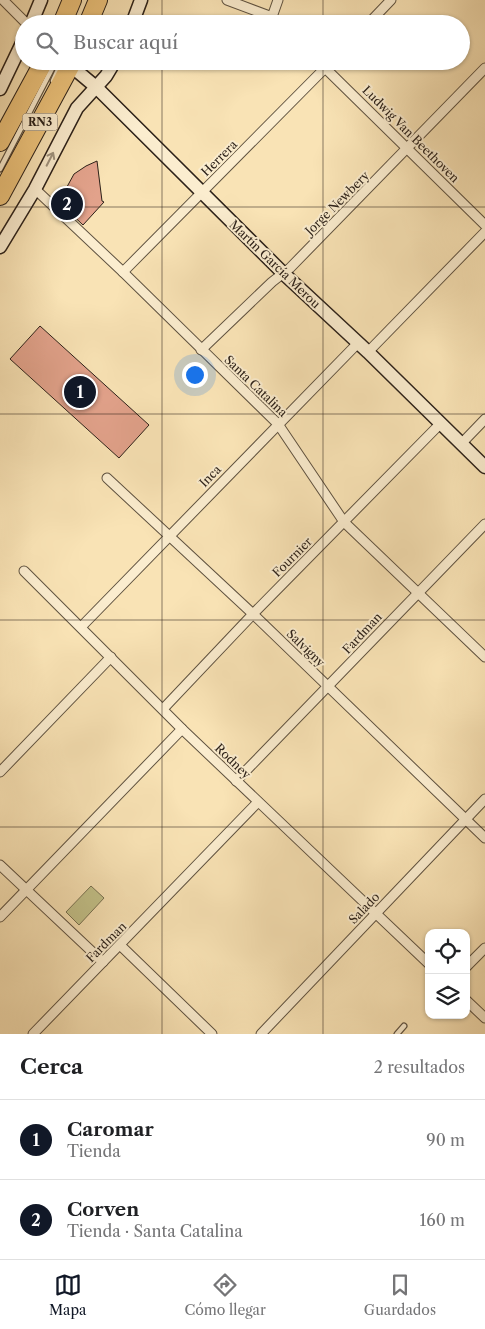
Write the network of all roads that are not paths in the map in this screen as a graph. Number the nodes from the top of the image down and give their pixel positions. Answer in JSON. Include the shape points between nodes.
{"nodes":[{"id":1,"x":3,"y":0,"type":"edge"},
{"id":2,"x":41,"y":0,"type":"edge"},
{"id":3,"x":72,"y":0,"type":"edge"},
{"id":4,"x":78,"y":0,"type":"edge"},
{"id":5,"x":98,"y":0,"type":"edge"},
{"id":6,"x":141,"y":0,"type":"edge"},
{"id":7,"x":227,"y":0,"type":"edge"},
{"id":8,"x":278,"y":0,"type":"edge"},
{"id":9,"x":391,"y":0,"type":"edge"},
{"id":10,"x":19,"y":15,"type":"edge"},
{"id":11,"x":34,"y":15,"type":"edge"},
{"id":12,"x":66,"y":15,"type":"edge"},
{"id":13,"x":69,"y":15,"type":"edge"},
{"id":14,"x":92,"y":15,"type":"edge"},
{"id":15,"x":135,"y":15,"type":"edge"},
{"id":16,"x":264,"y":15,"type":"edge"},
{"id":17,"x":276,"y":15,"type":"edge"},
{"id":18,"x":377,"y":15,"type":"edge"},
{"id":19,"x":15,"y":58,"type":"edge"},
{"id":20,"x":485,"y":68,"type":"edge"},
{"id":21,"x":39,"y":70,"type":"edge"},
{"id":22,"x":60,"y":70,"type":"edge"},
{"id":23,"x":60,"y":70,"type":"edge"},
{"id":24,"x":61,"y":70,"type":"edge"},
{"id":25,"x":75,"y":70,"type":"edge"},
{"id":26,"x":110,"y":70,"type":"edge"},
{"id":27,"x":324,"y":70,"type":"edge"},
{"id":28,"x":334,"y":70,"type":"edge"},
{"id":29,"x":50,"y":85,"type":"dead end"},
{"id":30,"x":96,"y":87,"type":"junction"},
{"id":31,"x":0,"y":89,"type":"edge"},
{"id":32,"x":0,"y":142,"type":"edge"},
{"id":33,"x":408,"y":149,"type":"junction"},
{"id":34,"x":0,"y":169,"type":"edge"},
{"id":35,"x":34,"y":190,"type":"junction"},
{"id":36,"x":202,"y":192,"type":"junction"},
{"id":37,"x":0,"y":196,"type":"edge"},
{"id":38,"x":485,"y":225,"type":"edge"},
{"id":39,"x":485,"y":232,"type":"edge"},
{"id":40,"x":0,"y":247,"type":"edge"},
{"id":41,"x":123,"y":272,"type":"junction"},
{"id":42,"x":283,"y":273,"type":"junction"},
{"id":43,"x":358,"y":342,"type":"junction"},
{"id":44,"x":201,"y":350,"type":"junction"},
{"id":45,"x":368,"y":352,"type":"junction"},
{"id":46,"x":485,"y":419,"type":"edge"},
{"id":47,"x":278,"y":424,"type":"junction"},
{"id":48,"x":440,"y":424,"type":"junction"},
{"id":49,"x":461,"y":444,"type":"junction"},
{"id":50,"x":485,"y":467,"type":"edge"},
{"id":51,"x":107,"y":478,"type":"dead end"},
{"id":52,"x":344,"y":522,"type":"junction"},
{"id":53,"x":485,"y":524,"type":"edge"},
{"id":54,"x":170,"y":536,"type":"junction"},
{"id":55,"x":24,"y":571,"type":"dead end"},
{"id":56,"x":418,"y":592,"type":"junction"},
{"id":57,"x":254,"y":614,"type":"junction"},
{"id":58,"x":81,"y":628,"type":"junction"},
{"id":59,"x":111,"y":657,"type":"junction"},
{"id":60,"x":485,"y":657,"type":"edge"},
{"id":61,"x":328,"y":686,"type":"junction"},
{"id":62,"x":163,"y":709,"type":"junction"},
{"id":63,"x":182,"y":729,"type":"junction"},
{"id":64,"x":0,"y":772,"type":"edge"},
{"id":65,"x":236,"y":781,"type":"junction"},
{"id":66,"x":485,"y":800,"type":"edge"},
{"id":67,"x":258,"y":802,"type":"junction"},
{"id":68,"x":466,"y":819,"type":"junction"},
{"id":69,"x":485,"y":838,"type":"edge"},
{"id":70,"x":0,"y":865,"type":"edge"},
{"id":71,"x":27,"y":890,"type":"junction"},
{"id":72,"x":376,"y":914,"type":"junction"},
{"id":73,"x":0,"y":917,"type":"edge"},
{"id":74,"x":120,"y":945,"type":"junction"},
{"id":75,"x":485,"y":948,"type":"edge"},
{"id":76,"x":425,"y":960,"type":"edge"},
{"id":77,"x":103,"y":962,"type":"junction"},
{"id":78,"x":470,"y":963,"type":"edge"},
{"id":79,"x":470,"y":1004,"type":"edge"},
{"id":80,"x":485,"y":1018,"type":"edge"},
{"id":81,"x":404,"y":1026,"type":"dead end"},
{"id":82,"x":33,"y":1034,"type":"edge"},
{"id":83,"x":212,"y":1034,"type":"edge"},
{"id":84,"x":261,"y":1034,"type":"edge"},
{"id":85,"x":397,"y":1034,"type":"edge"}],
"edges":[{"from":1,"to":10,"type":"street"},
{"from":2,"to":11,"type":"street"},
{"from":3,"to":12,"type":"highway"},
{"from":4,"to":13,"type":"lane"},
{"from":5,"to":14,"type":"highway"},
{"from":6,"to":15,"type":"street"},
{"from":7,"to":16,"type":"street"},
{"from":8,"to":17,"type":"street"},
{"from":9,"to":18,"type":"street"},
{"from":19,"to":31,"type":"street"},
{"from":20,"to":33,"type":"street","name":"Jorge Newbery"},
{"from":21,"to":32,"type":"highway","number":"RN3"},
{"from":22,"to":29,"type":"lane"},
{"from":23,"to":34,"type":"lane"},
{"from":24,"to":37,"type":"highway","number":"RN3"},
{"from":25,"to":30,"type":"street","name":"Martín García Merou"},
{"from":26,"to":30,"type":"street"},
{"from":27,"to":36,"type":"street","name":"Herrera"},
{"from":28,"to":33,"type":"street","name":"Ludwig Van Beethoven"},
{"from":35,"to":30,"type":"street","one_way":true,"via":[[77,108]]},
{"from":30,"to":36,"type":"street","name":"Martín García Merou"},
{"from":33,"to":38,"type":"street","name":"Ludwig Van Beethoven"},
{"from":33,"to":42,"type":"street","name":"Jorge Newbery"},
{"from":35,"to":40,"type":"street"},
{"from":35,"to":41,"type":"street","name":"Santa Catalina"},
{"from":36,"to":41,"type":"street","name":"Herrera"},
{"from":36,"to":42,"type":"street","name":"Martín García Merou"},
{"from":39,"to":45,"type":"street"},
{"from":41,"to":44,"type":"street","name":"Santa Catalina"},
{"from":42,"to":43,"type":"street","name":"Martín García Merou"},
{"from":42,"to":44,"type":"street","name":"Jorge Newbery"},
{"from":43,"to":45,"type":"street","name":"Martín García Merou"},
{"from":43,"to":47,"type":"street","name":"Inca"},
{"from":44,"to":47,"type":"street","name":"Santa Catalina"},
{"from":45,"to":48,"type":"street","name":"Martín García Merou"},
{"from":46,"to":49,"type":"street"},
{"from":47,"to":52,"type":"street","name":"Santa Catalina"},
{"from":47,"to":54,"type":"street","name":"Inca"},
{"from":48,"to":49,"type":"street","name":"Martín García Merou"},
{"from":48,"to":52,"type":"street","name":"Fournier"},
{"from":49,"to":50,"type":"street","name":"Martín García Merou"},
{"from":51,"to":54,"type":"street","name":"Salvigny"},
{"from":52,"to":56,"type":"street","name":"Santa Catalina"},
{"from":52,"to":57,"type":"street","name":"Fournier"},
{"from":53,"to":56,"type":"street","name":"Fardman"},
{"from":54,"to":57,"type":"street","name":"Salvigny"},
{"from":54,"to":58,"type":"street","name":"Inca"},
{"from":55,"to":58,"type":"street","name":"Rodney"},
{"from":56,"to":60,"type":"street","name":"Santa Catalina"},
{"from":56,"to":61,"type":"street","name":"Fardman"},
{"from":57,"to":61,"type":"street","name":"Salvigny"},
{"from":57,"to":62,"type":"street","name":"Fournier"},
{"from":58,"to":59,"type":"street","name":"Rodney"},
{"from":59,"to":62,"type":"street","name":"Rodney"},
{"from":59,"to":64,"type":"street"},
{"from":61,"to":65,"type":"street","name":"Fardman"},
{"from":61,"to":68,"type":"street","name":"Salvigny"},
{"from":62,"to":63,"type":"street","name":"Rodney"},
{"from":63,"to":65,"type":"street","name":"Rodney"},
{"from":63,"to":71,"type":"street"},
{"from":65,"to":67,"type":"street","name":"Rodney"},
{"from":66,"to":68,"type":"street","name":"Salado"},
{"from":67,"to":72,"type":"street","name":"Rodney"},
{"from":67,"to":74,"type":"street","name":"Fardman"},
{"from":68,"to":69,"type":"street","name":"Salvigny"},
{"from":68,"to":72,"type":"street","name":"Salado"},
{"from":70,"to":71,"type":"street"},
{"from":71,"to":73,"type":"street"},
{"from":71,"to":77,"type":"street"},
{"from":72,"to":76,"type":"street","name":"Rodney"},
{"from":72,"to":84,"type":"street","name":"Salado"},
{"from":74,"to":77,"type":"street","name":"Fardman"},
{"from":74,"to":83,"type":"street"},
{"from":75,"to":78,"type":"street"},
{"from":77,"to":82,"type":"street","name":"Fardman"},
{"from":79,"to":80,"type":"street"},
{"from":81,"to":85,"type":"lane"}]}
